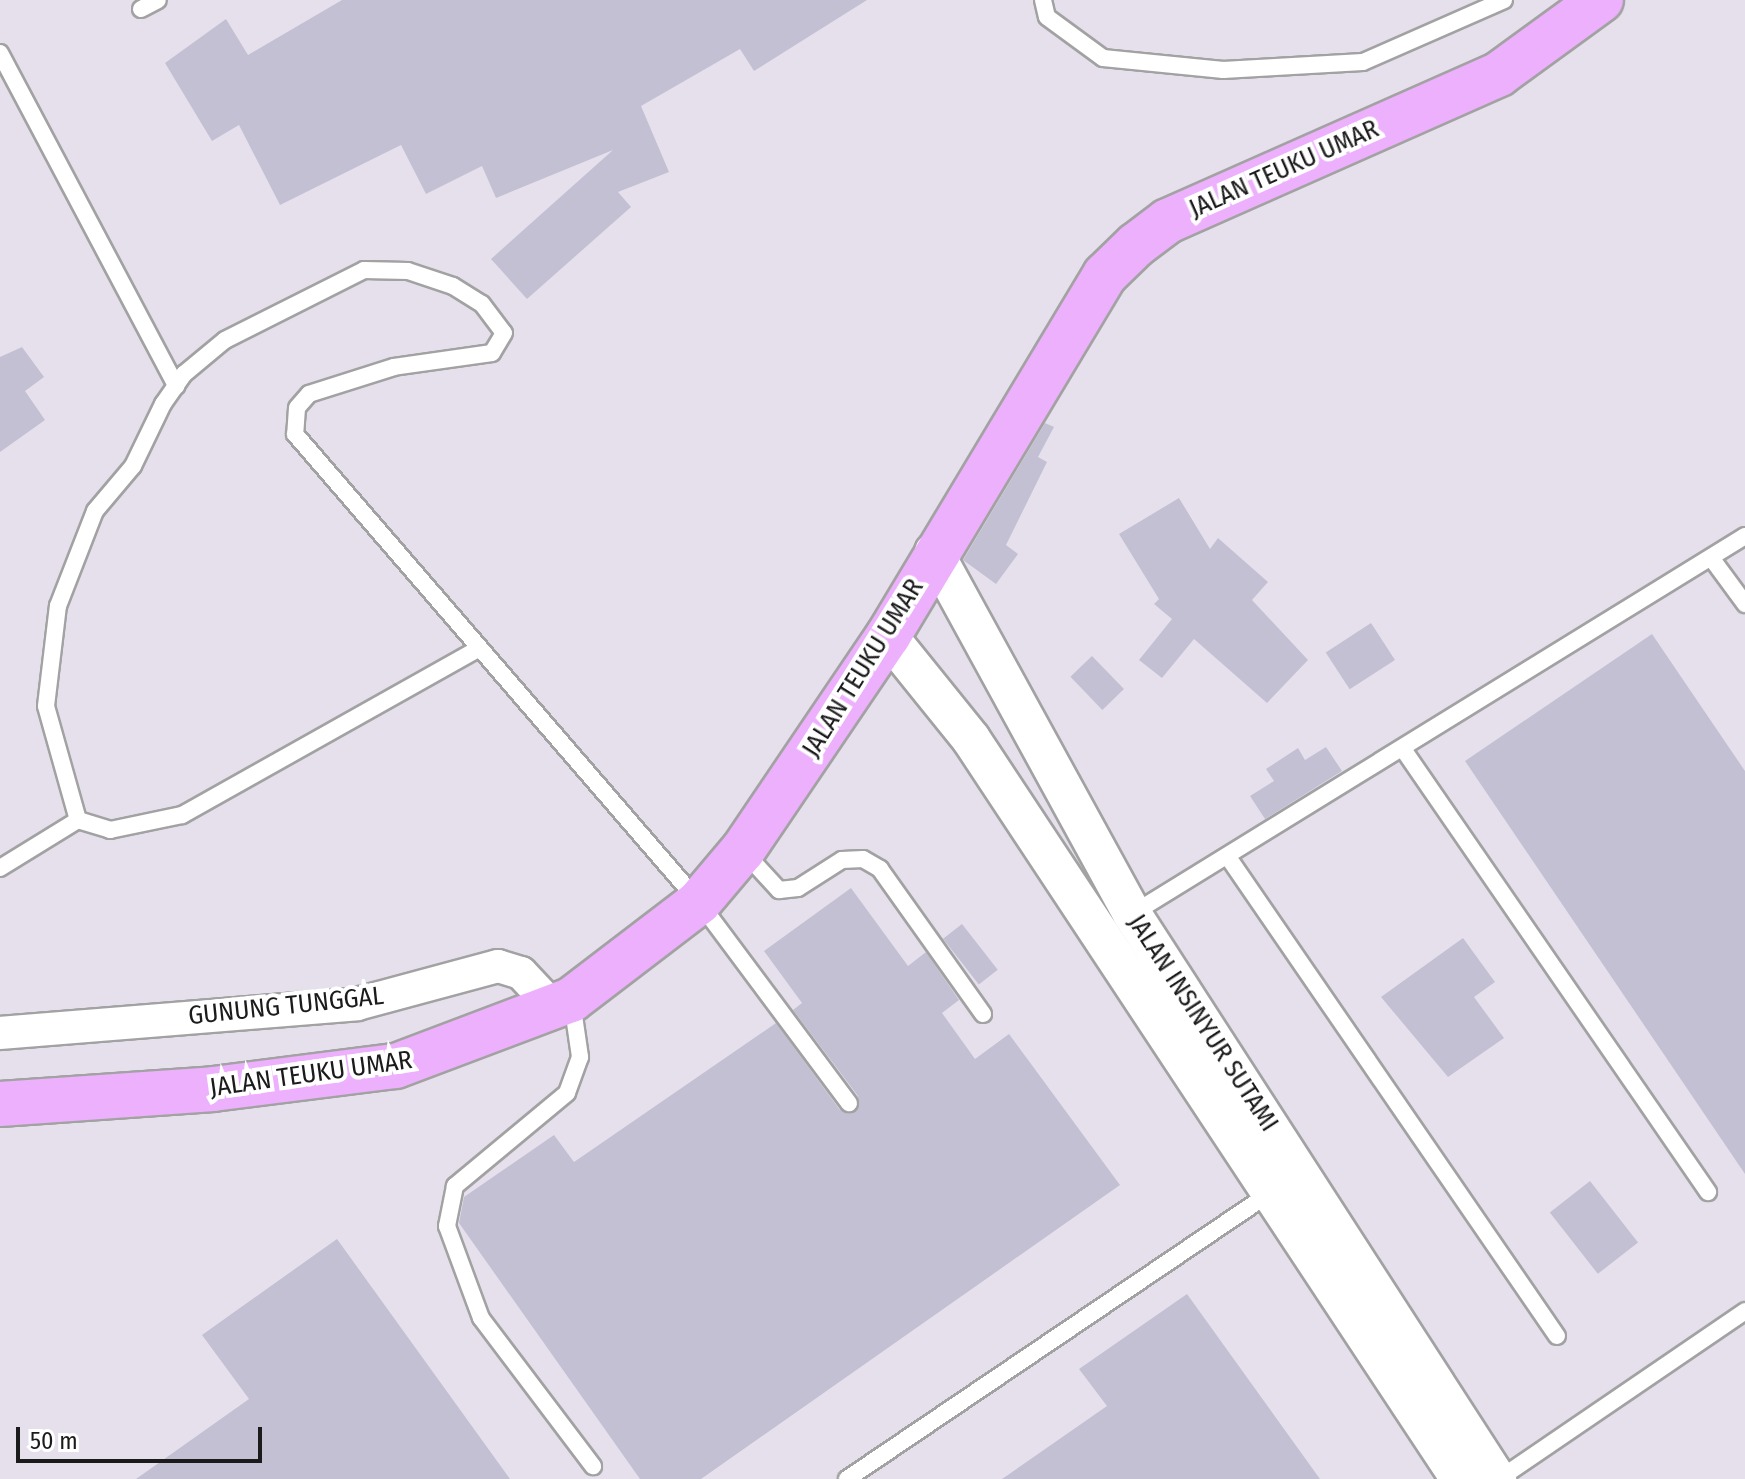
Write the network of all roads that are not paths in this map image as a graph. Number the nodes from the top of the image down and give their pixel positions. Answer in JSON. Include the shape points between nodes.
{"nodes":[{"id":1,"x":158,"y":0,"type":"edge"},
{"id":2,"x":1043,"y":0,"type":"edge"},
{"id":3,"x":1504,"y":0,"type":"edge"},
{"id":4,"x":1601,"y":0,"type":"edge"},
{"id":5,"x":141,"y":9,"type":"dead end"},
{"id":6,"x":0,"y":53,"type":"edge"},
{"id":7,"x":176,"y":386,"type":"junction"},
{"id":8,"x":1745,"y":536,"type":"edge"},
{"id":9,"x":934,"y":552,"type":"junction"},
{"id":10,"x":1712,"y":559,"type":"junction"},
{"id":11,"x":1745,"y":604,"type":"edge"},
{"id":12,"x":888,"y":636,"type":"junction"},
{"id":13,"x":479,"y":648,"type":"junction"},
{"id":14,"x":1403,"y":749,"type":"junction"},
{"id":15,"x":78,"y":820,"type":"junction"},
{"id":16,"x":743,"y":850,"type":"junction"},
{"id":17,"x":1228,"y":857,"type":"junction"},
{"id":18,"x":0,"y":868,"type":"edge"},
{"id":19,"x":699,"y":902,"type":"junction"},
{"id":20,"x":1132,"y":914,"type":"junction"},
{"id":21,"x":562,"y":1003,"type":"junction"},
{"id":22,"x":983,"y":1014,"type":"dead end"},
{"id":23,"x":0,"y":1033,"type":"edge"},
{"id":24,"x":849,"y":1103,"type":"dead end"},
{"id":25,"x":0,"y":1104,"type":"edge"},
{"id":26,"x":1285,"y":1182,"type":"junction"},
{"id":27,"x":1708,"y":1192,"type":"dead end"},
{"id":28,"x":1745,"y":1311,"type":"edge"},
{"id":29,"x":1557,"y":1336,"type":"dead end"},
{"id":30,"x":593,"y":1466,"type":"dead end"},
{"id":31,"x":847,"y":1479,"type":"edge"},
{"id":32,"x":1460,"y":1479,"type":"edge"},
{"id":33,"x":1498,"y":1479,"type":"edge"}],
"edges":[{"from":1,"to":5,"type":"lane"},
{"from":2,"to":3,"type":"lane","via":[[1047,17],[1103,58],[1223,70],[1363,62]]},
{"from":4,"to":9,"type":"main road","name":"JALAN TEUKU UMAR","via":[[1499,74],[1168,221],[1136,245],[1105,275]]},
{"from":6,"to":7,"type":"lane"},
{"from":7,"to":13,"type":"lane","via":[[225,340],[364,270],[408,271],[482,304],[504,333],[492,353],[394,367],[309,394],[297,408],[295,434]]},
{"from":7,"to":15,"type":"lane","via":[[133,466],[95,511],[58,606],[46,706]]},
{"from":8,"to":10,"type":"lane"},
{"from":9,"to":12,"type":"main road","name":"JALAN TEUKU UMAR"},
{"from":9,"to":20,"type":"street","name":"JALAN INSINYUR SUTAMI"},
{"from":10,"to":11,"type":"lane"},
{"from":10,"to":14,"type":"lane"},
{"from":12,"to":16,"type":"main road","name":"JALAN TEUKU UMAR"},
{"from":12,"to":26,"type":"street","name":"JALAN INSINYUR SUTAMI","via":[[971,739]]},
{"from":13,"to":15,"type":"lane","via":[[182,815],[110,830]]},
{"from":13,"to":19,"type":"lane"},
{"from":14,"to":17,"type":"lane"},
{"from":14,"to":27,"type":"lane"},
{"from":15,"to":18,"type":"lane"},
{"from":16,"to":19,"type":"main road","name":"JALAN TEUKU UMAR"},
{"from":16,"to":22,"type":"lane","via":[[779,890],[798,888],[842,860],[863,859],[880,869]]},
{"from":17,"to":20,"type":"lane"},
{"from":17,"to":29,"type":"lane"},
{"from":19,"to":21,"type":"main road","name":"JALAN TEUKU UMAR"},
{"from":19,"to":24,"type":"lane"},
{"from":20,"to":26,"type":"street","name":"JALAN INSINYUR SUTAMI"},
{"from":21,"to":23,"type":"street","name":"GUNUNG TUNGGAL","via":[[521,973],[498,966],[357,1004]]},
{"from":21,"to":25,"type":"main road","name":"JALAN TEUKU UMAR","via":[[473,1043],[396,1066],[213,1089]]},
{"from":21,"to":30,"type":"lane","via":[[580,1057],[567,1093],[455,1186],[447,1226],[481,1318]]},
{"from":26,"to":31,"type":"lane"},
{"from":26,"to":32,"type":"street","name":"JALAN INSINYUR SUTAMI"},
{"from":26,"to":33,"type":"street","name":"JALAN INSINYUR SUTAMI"},
{"from":28,"to":33,"type":"lane"}]}
